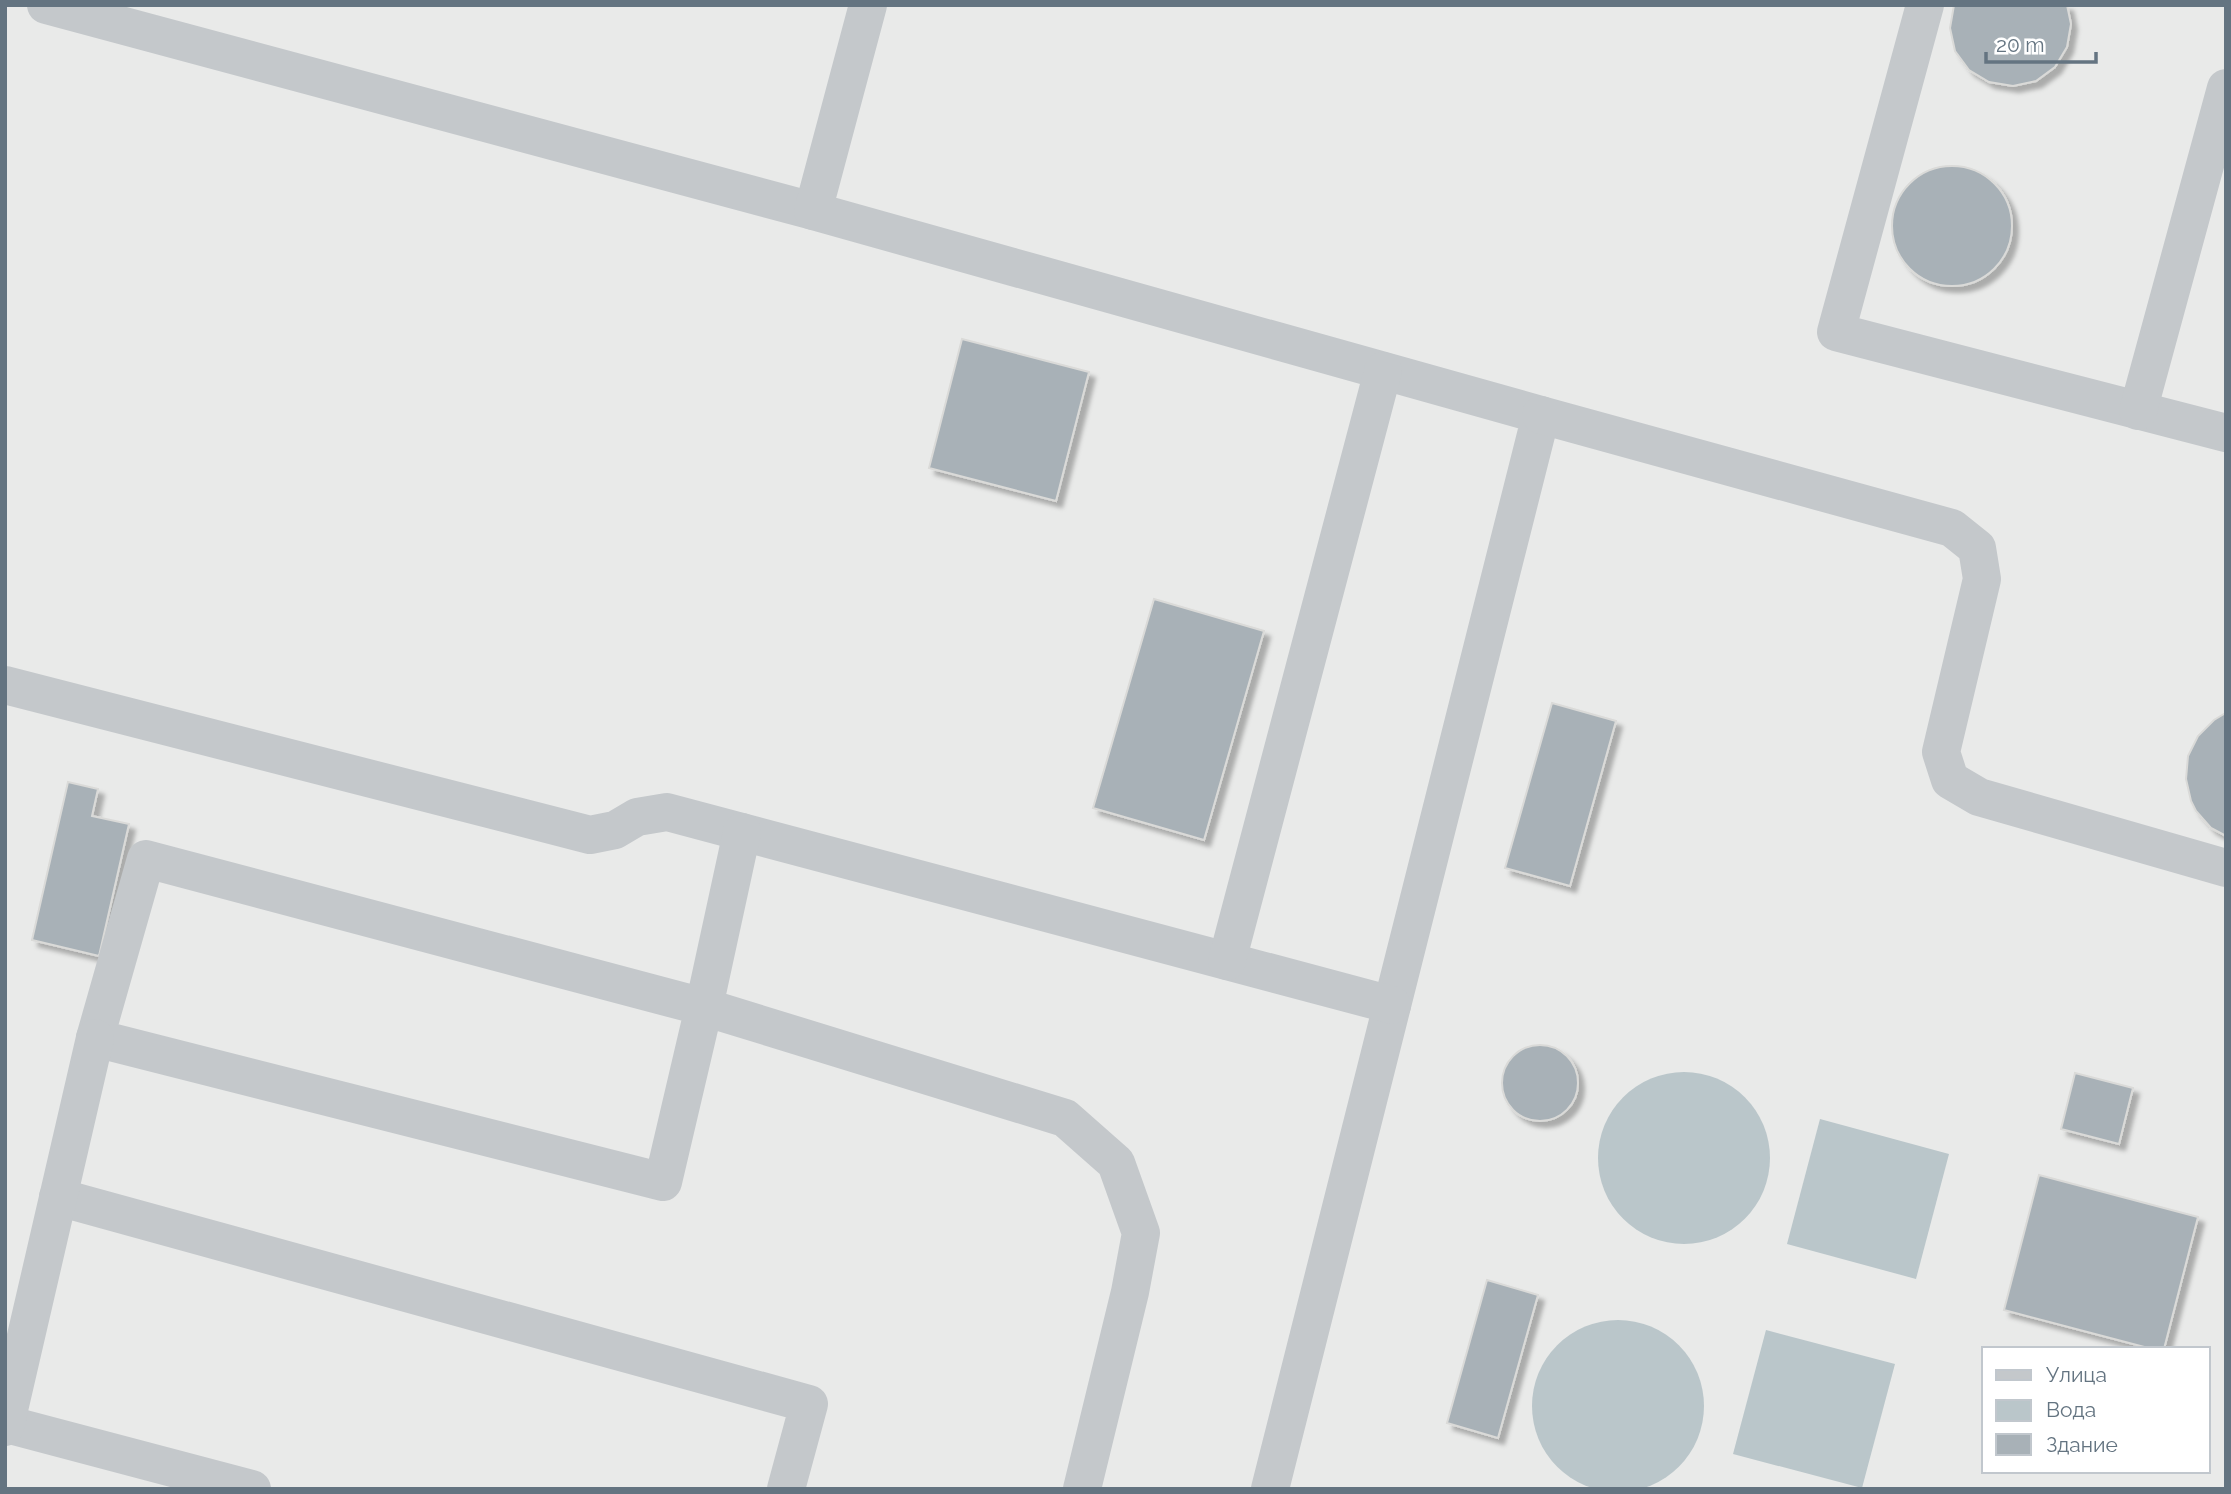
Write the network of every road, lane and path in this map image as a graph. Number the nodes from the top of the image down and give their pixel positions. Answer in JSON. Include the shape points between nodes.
{"nodes":[{"id":1,"x":46,"y":5,"type":"edge"},
{"id":2,"x":868,"y":5,"type":"edge"},
{"id":3,"x":1924,"y":5,"type":"edge"},
{"id":4,"x":2226,"y":88,"type":"edge"},
{"id":5,"x":813,"y":211,"type":"junction"},
{"id":6,"x":1384,"y":370,"type":"junction"},
{"id":7,"x":2138,"y":411,"type":"junction"},
{"id":8,"x":1541,"y":415,"type":"junction"},
{"id":9,"x":2226,"y":433,"type":"edge"},
{"id":10,"x":5,"y":685,"type":"edge"},
{"id":11,"x":742,"y":832,"type":"junction"},
{"id":12,"x":2226,"y":868,"type":"edge"},
{"id":13,"x":1227,"y":961,"type":"junction"},
{"id":14,"x":1392,"y":1004,"type":"junction"},
{"id":15,"x":704,"y":1007,"type":"junction"},
{"id":16,"x":95,"y":1038,"type":"junction"},
{"id":17,"x":58,"y":1196,"type":"junction"},
{"id":18,"x":6,"y":1426,"type":"edge"},
{"id":19,"x":252,"y":1489,"type":"edge"},
{"id":20,"x":786,"y":1489,"type":"edge"},
{"id":21,"x":1082,"y":1489,"type":"edge"},
{"id":22,"x":1270,"y":1489,"type":"edge"}],
"edges":[{"from":1,"to":5,"type":"lane"},
{"from":2,"to":5,"type":"lane"},
{"from":3,"to":7,"type":"lane","via":[[1836,332]]},
{"from":4,"to":7,"type":"lane"},
{"from":5,"to":6,"type":"lane"},
{"from":6,"to":8,"type":"lane"},
{"from":6,"to":13,"type":"lane"},
{"from":7,"to":9,"type":"lane"},
{"from":8,"to":12,"type":"lane","via":[[1952,528],[1977,548],[1982,579],[1941,752],[1950,780],[1979,797]]},
{"from":8,"to":14,"type":"lane"},
{"from":10,"to":11,"type":"lane","via":[[590,835],[615,830],[637,817],[667,812]]},
{"from":11,"to":13,"type":"lane"},
{"from":11,"to":15,"type":"lane"},
{"from":13,"to":14,"type":"lane"},
{"from":14,"to":22,"type":"lane"},
{"from":15,"to":16,"type":"lane","via":[[146,859]]},
{"from":15,"to":16,"type":"lane","via":[[663,1182]]},
{"from":15,"to":21,"type":"lane","via":[[1065,1118],[1116,1163],[1141,1233]]},
{"from":16,"to":17,"type":"lane"},
{"from":17,"to":18,"type":"lane"},
{"from":17,"to":20,"type":"lane","via":[[809,1404]]},
{"from":18,"to":19,"type":"lane"}]}
